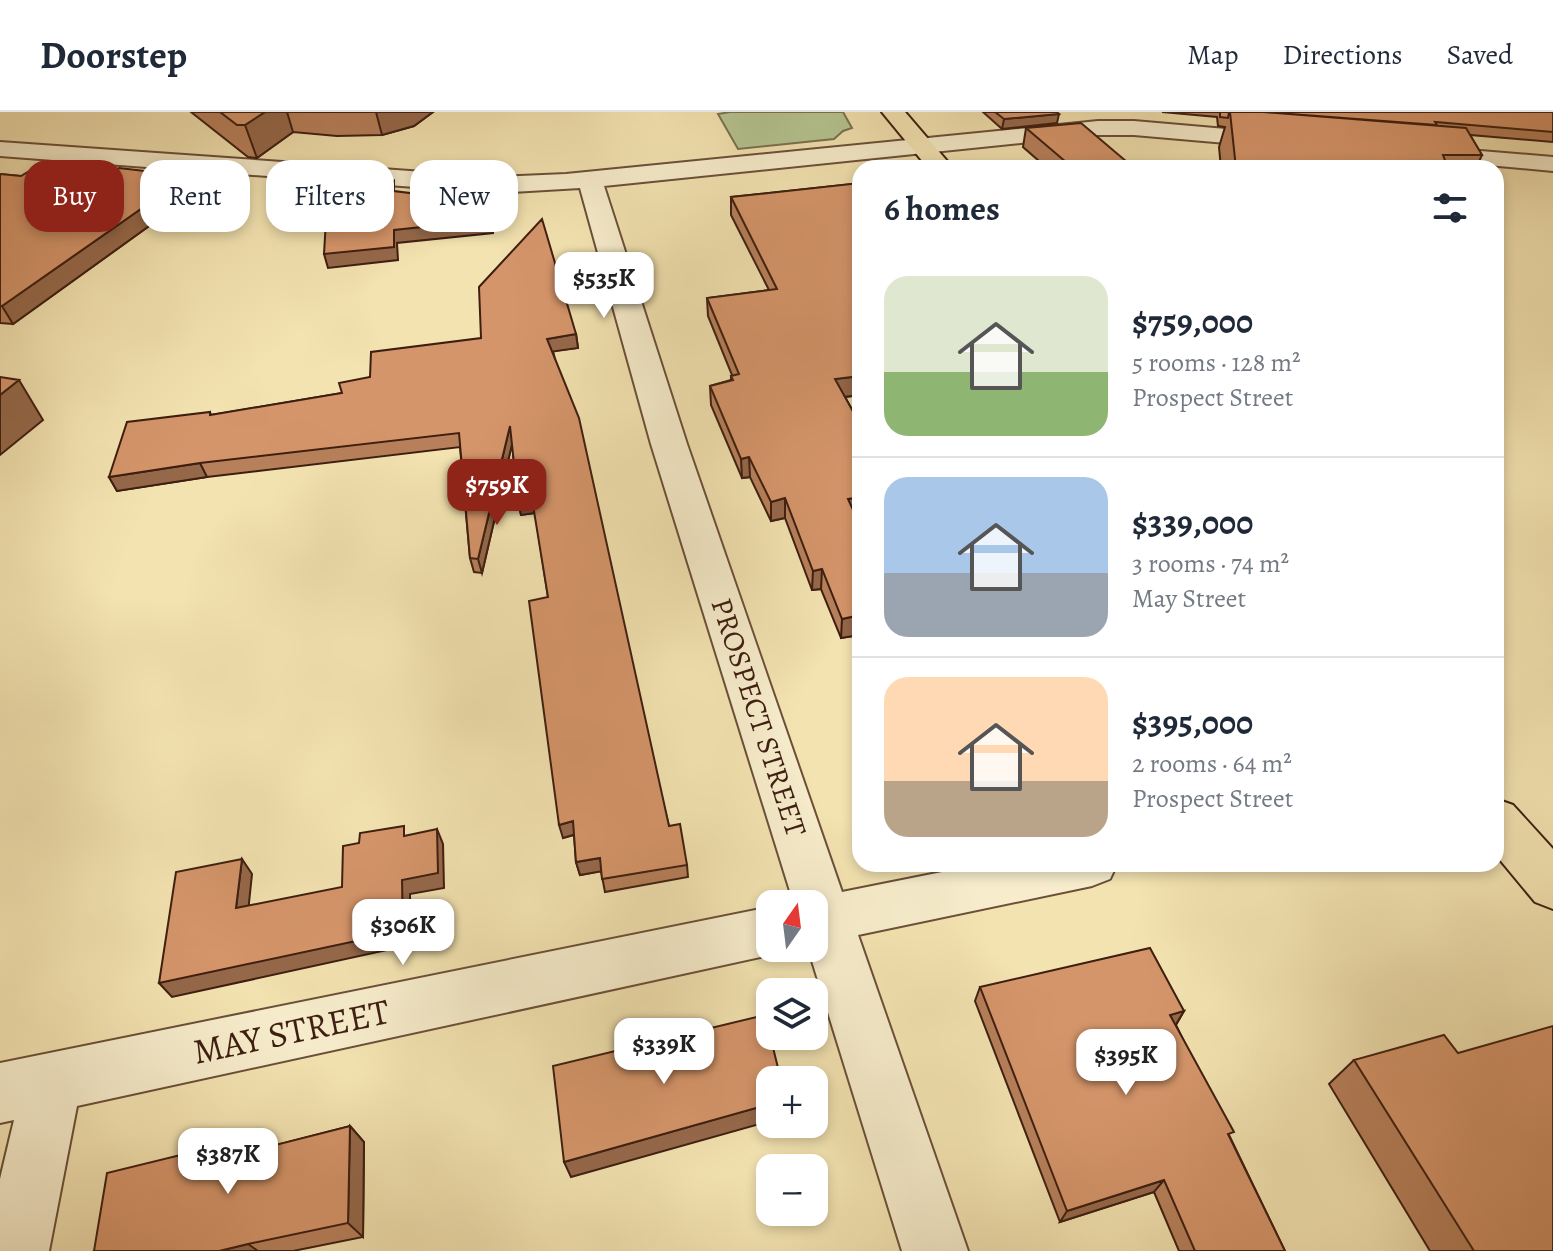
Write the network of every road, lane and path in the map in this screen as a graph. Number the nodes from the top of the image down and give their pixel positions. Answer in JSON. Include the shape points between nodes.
{"nodes":[{"id":1,"x":893,"y":112,"type":"edge"},
{"id":2,"x":1304,"y":143,"type":"edge"},
{"id":3,"x":922,"y":146,"type":"junction"},
{"id":4,"x":0,"y":149,"type":"edge"},
{"id":5,"x":1397,"y":151,"type":"edge"},
{"id":6,"x":934,"y":160,"type":"edge"},
{"id":7,"x":1497,"y":160,"type":"edge"},
{"id":8,"x":1504,"y":161,"type":"edge"},
{"id":9,"x":1552,"y":165,"type":"edge"},
{"id":10,"x":590,"y":180,"type":"junction"},
{"id":11,"x":1504,"y":828,"type":"edge"},
{"id":12,"x":1053,"y":872,"type":"edge"},
{"id":13,"x":1553,"y":886,"type":"edge"},
{"id":14,"x":810,"y":890,"type":"edge"},
{"id":15,"x":828,"y":918,"type":"edge"},
{"id":16,"x":756,"y":934,"type":"edge"},
{"id":17,"x":828,"y":946,"type":"edge"},
{"id":18,"x":26,"y":1087,"type":"edge"},
{"id":19,"x":16,"y":1251,"type":"edge"},
{"id":20,"x":935,"y":1251,"type":"edge"}],
"edges":[{"from":1,"to":3,"type":"main road"},
{"from":2,"to":3,"type":"street","via":[[1115,128]]},
{"from":3,"to":6,"type":"main road"},
{"from":3,"to":10,"type":"street"},
{"from":4,"to":10,"type":"street","via":[[463,184]]},
{"from":5,"to":7,"type":"street"},
{"from":8,"to":9,"type":"street"},
{"from":10,"to":14,"type":"street","name":"PROSPECT STREET"},
{"from":11,"to":13,"type":"main road"},
{"from":12,"to":15,"type":"street"},
{"from":16,"to":18,"type":"street","name":"MAY STREET"},
{"from":17,"to":20,"type":"street","name":"PROSPECT STREET"},
{"from":18,"to":19,"type":"street"}]}
